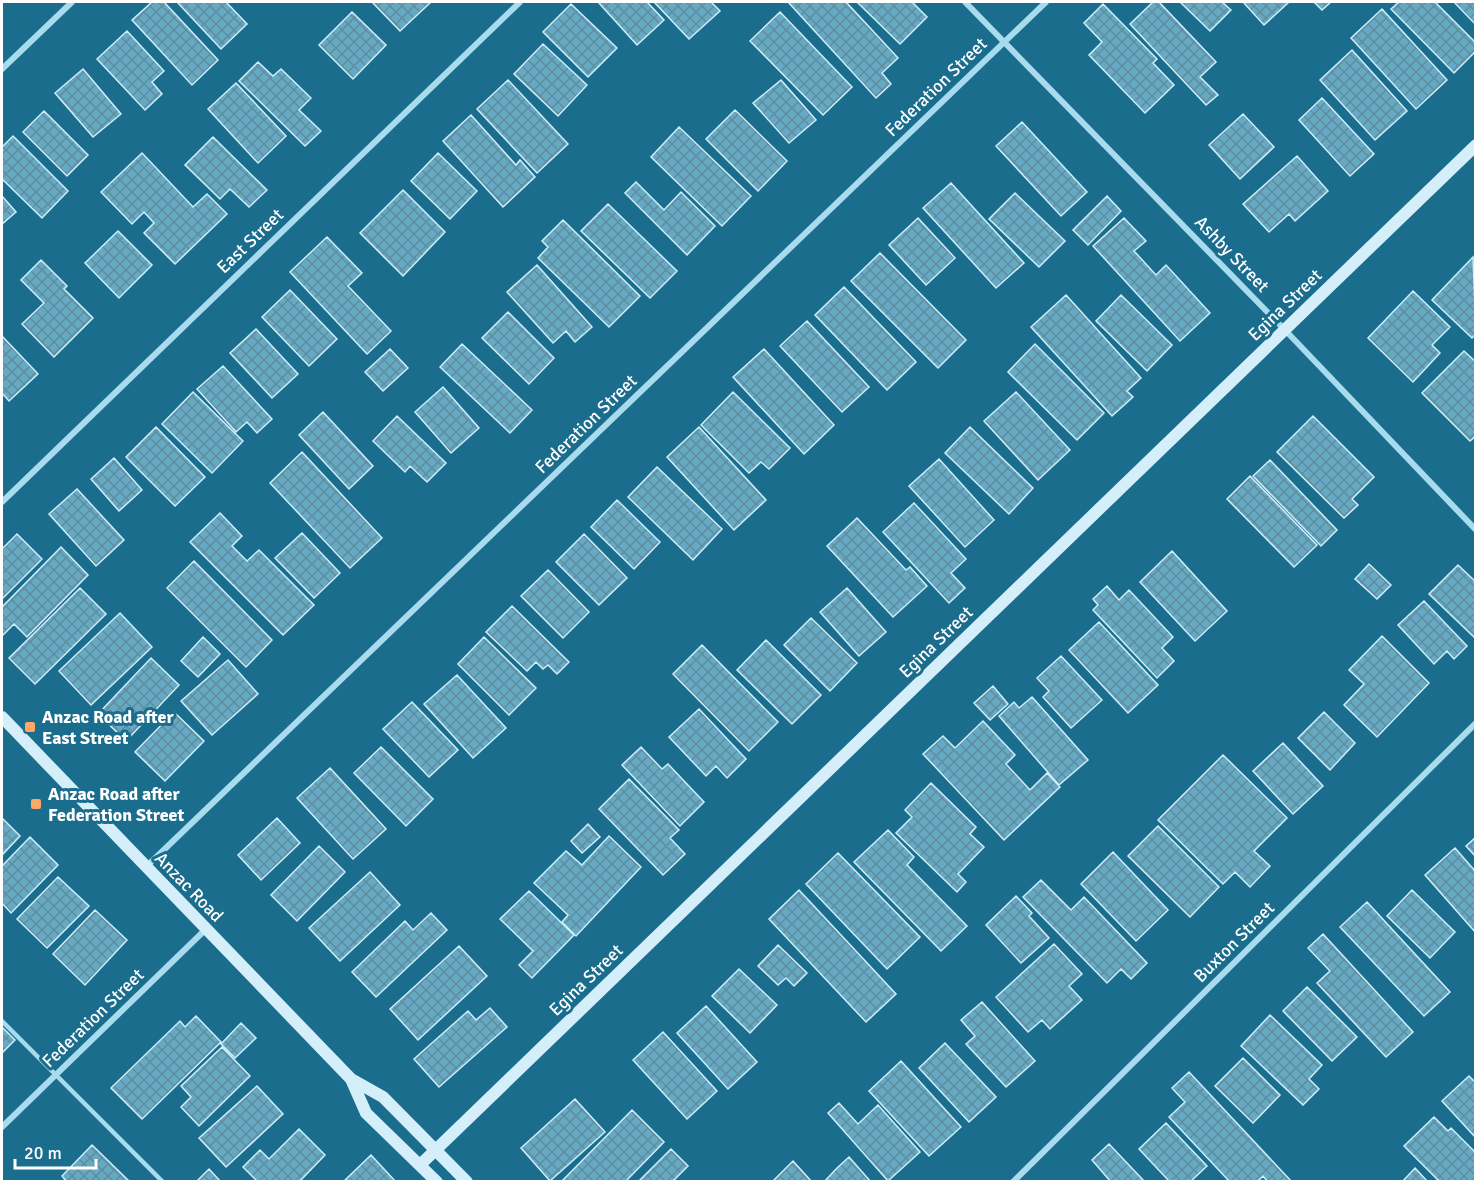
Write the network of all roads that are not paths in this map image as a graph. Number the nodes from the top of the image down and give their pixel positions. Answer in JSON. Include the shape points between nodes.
{"nodes":[{"id":1,"x":72,"y":2,"type":"edge"},
{"id":2,"x":520,"y":2,"type":"edge"},
{"id":3,"x":965,"y":2,"type":"edge"},
{"id":4,"x":1047,"y":2,"type":"edge"},
{"id":5,"x":1004,"y":43,"type":"junction"},
{"id":6,"x":2,"y":69,"type":"edge"},
{"id":7,"x":1476,"y":145,"type":"edge"},
{"id":8,"x":1285,"y":330,"type":"junction"},
{"id":9,"x":2,"y":502,"type":"edge"},
{"id":10,"x":1476,"y":530,"type":"edge"},
{"id":11,"x":2,"y":717,"type":"edge"},
{"id":12,"x":1476,"y":723,"type":"edge"},
{"id":13,"x":146,"y":867,"type":"junction"},
{"id":14,"x":205,"y":930,"type":"junction"},
{"id":15,"x":2,"y":1021,"type":"edge"},
{"id":16,"x":55,"y":1076,"type":"junction"},
{"id":17,"x":351,"y":1079,"type":"junction"},
{"id":18,"x":2,"y":1127,"type":"edge"},
{"id":19,"x":436,"y":1150,"type":"junction"},
{"id":20,"x":420,"y":1165,"type":"junction"},
{"id":21,"x":164,"y":1182,"type":"edge"},
{"id":22,"x":437,"y":1182,"type":"edge"},
{"id":23,"x":466,"y":1182,"type":"edge"},
{"id":24,"x":1013,"y":1182,"type":"edge"}],
"edges":[{"from":1,"to":6,"type":"street"},
{"from":2,"to":9,"type":"street","name":"East Street"},
{"from":3,"to":5,"type":"street","name":"Ashby Street"},
{"from":4,"to":5,"type":"street","name":"Federation Street"},
{"from":5,"to":8,"type":"street","name":"Ashby Street"},
{"from":5,"to":13,"type":"street","name":"Federation Street"},
{"from":7,"to":8,"type":"street","name":"Egina Street"},
{"from":8,"to":10,"type":"street","name":"Ashby Street"},
{"from":8,"to":19,"type":"street","name":"Egina Street"},
{"from":11,"to":13,"type":"street","name":"Anzac Road"},
{"from":12,"to":24,"type":"street","name":"Buxton Street"},
{"from":13,"to":14,"type":"street","name":"Anzac Road"},
{"from":14,"to":16,"type":"street","name":"Federation Street"},
{"from":14,"to":17,"type":"street","name":"Anzac Road"},
{"from":15,"to":16,"type":"lane"},
{"from":16,"to":18,"type":"street","name":"Federation Street"},
{"from":16,"to":21,"type":"lane"},
{"from":17,"to":19,"type":"street","name":"Anzac Road","via":[[383,1097]]},
{"from":17,"to":20,"type":"street","name":"Anzac Road","via":[[366,1113]]},
{"from":19,"to":20,"type":"street","name":"Egina Street"},
{"from":19,"to":23,"type":"street","name":"Anzac Road"},
{"from":20,"to":22,"type":"street","name":"Anzac Road"}]}
